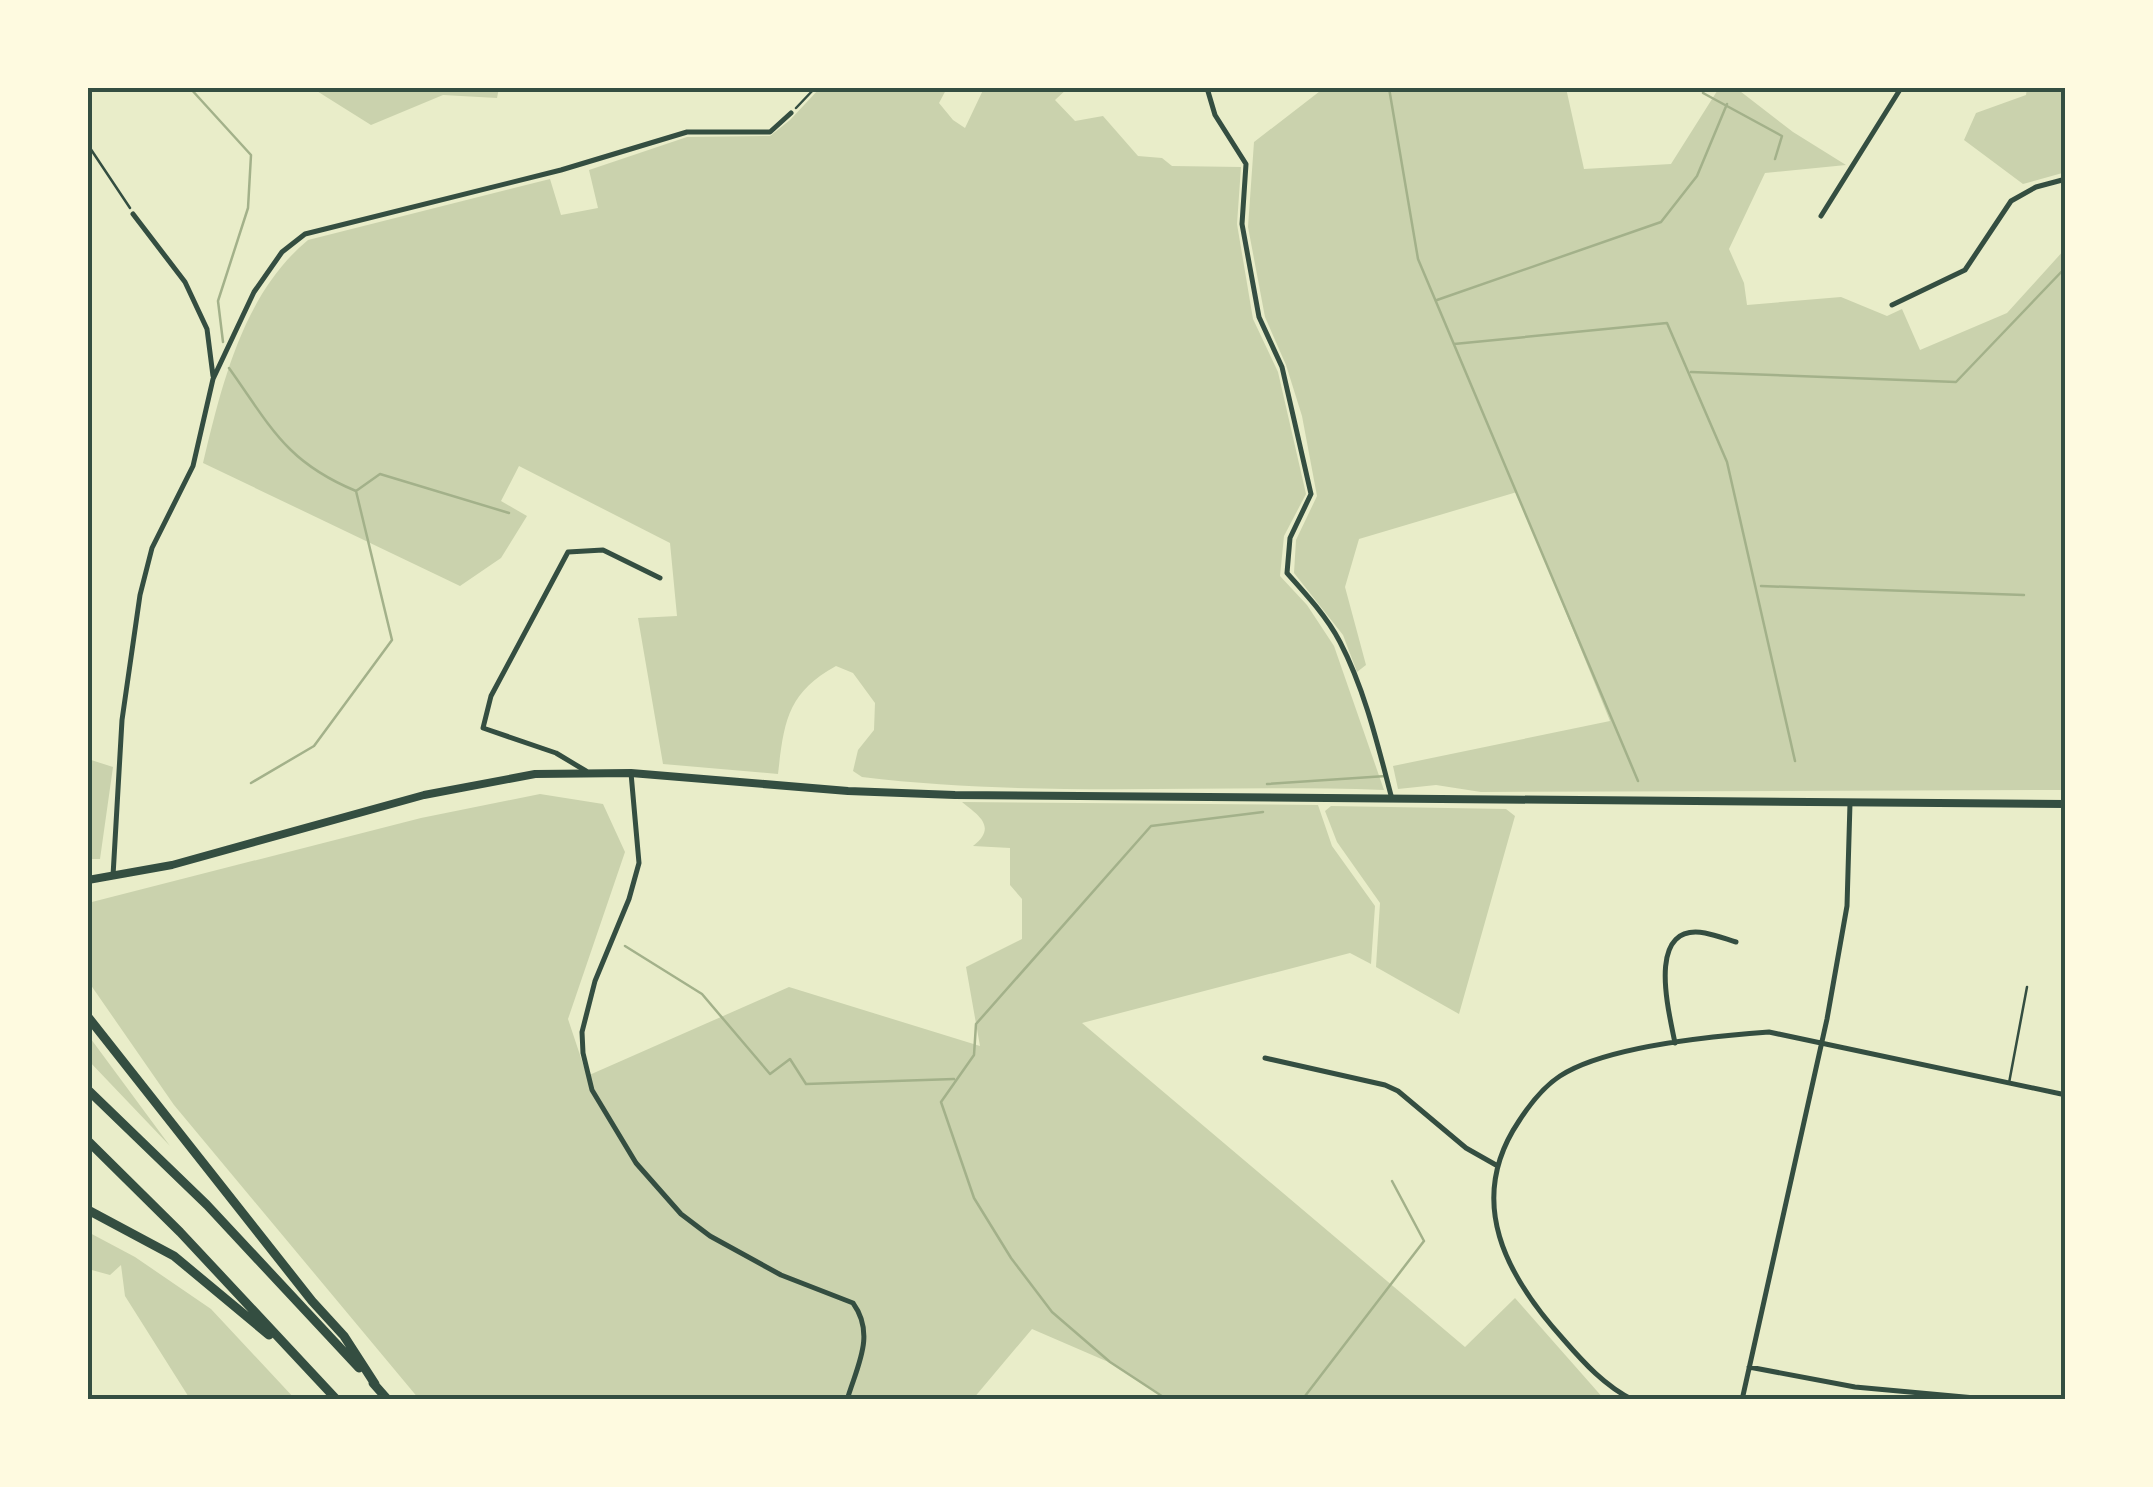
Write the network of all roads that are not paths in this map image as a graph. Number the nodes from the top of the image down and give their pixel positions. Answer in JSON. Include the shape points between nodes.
{"nodes":[{"id":1,"x":1206,"y":88,"type":"edge"},
{"id":2,"x":1901,"y":88,"type":"edge"},
{"id":3,"x":791,"y":113,"type":"road end"},
{"id":4,"x":2066,"y":180,"type":"edge"},
{"id":5,"x":133,"y":214,"type":"road end"},
{"id":6,"x":1821,"y":216,"type":"dead end"},
{"id":7,"x":1892,"y":305,"type":"dead end"},
{"id":8,"x":214,"y":379,"type":"junction"},
{"id":9,"x":660,"y":578,"type":"dead end"},
{"id":10,"x":589,"y":772,"type":"junction"},
{"id":11,"x":631,"y":773,"type":"junction"},
{"id":12,"x":1392,"y":799,"type":"junction"},
{"id":13,"x":1850,"y":804,"type":"junction"},
{"id":14,"x":2066,"y":804,"type":"edge"},
{"id":15,"x":112,"y":876,"type":"junction"},
{"id":16,"x":88,"y":880,"type":"edge"},
{"id":17,"x":1736,"y":942,"type":"dead end"},
{"id":18,"x":2027,"y":987,"type":"dead end"},
{"id":19,"x":88,"y":1018,"type":"edge"},
{"id":20,"x":1820,"y":1042,"type":"junction"},
{"id":21,"x":1675,"y":1044,"type":"junction"},
{"id":22,"x":1266,"y":1058,"type":"dead end"},
{"id":23,"x":2009,"y":1083,"type":"junction"},
{"id":24,"x":88,"y":1090,"type":"edge"},
{"id":25,"x":2066,"y":1095,"type":"edge"},
{"id":26,"x":88,"y":1141,"type":"edge"},
{"id":27,"x":1496,"y":1166,"type":"junction"},
{"id":28,"x":88,"y":1210,"type":"edge"},
{"id":29,"x":1749,"y":1367,"type":"junction"},
{"id":30,"x":374,"y":1384,"type":"junction"},
{"id":31,"x":336,"y":1400,"type":"edge"},
{"id":32,"x":388,"y":1400,"type":"edge"},
{"id":33,"x":847,"y":1400,"type":"edge"},
{"id":34,"x":1633,"y":1400,"type":"edge"},
{"id":35,"x":1742,"y":1400,"type":"edge"},
{"id":36,"x":1996,"y":1400,"type":"edge"}],
"edges":[{"from":1,"to":12,"type":"street","via":[[1214,115],[1246,164],[1242,224],[1258,317],[1282,368],[1312,494],[1290,538],[1287,573],[1340,641]]},
{"from":2,"to":6,"type":"street"},
{"from":3,"to":8,"type":"street","via":[[770,132],[687,132],[305,234],[282,252],[254,292]]},
{"from":4,"to":7,"type":"street","via":[[2022,193],[1965,270]]},
{"from":5,"to":8,"type":"street","via":[[185,282],[207,328]]},
{"from":8,"to":15,"type":"street","via":[[193,466],[152,548],[140,595],[122,720]]},
{"from":9,"to":10,"type":"street","via":[[603,550],[568,552],[491,696],[483,728]]},
{"from":10,"to":11,"type":"main road"},
{"from":10,"to":15,"type":"main road","via":[[535,774],[424,796]]},
{"from":11,"to":12,"type":"main road","via":[[848,791]]},
{"from":11,"to":33,"type":"street","via":[[640,862],[582,1032],[592,1090],[636,1163],[681,1214],[781,1275],[853,1303],[866,1337]]},
{"from":12,"to":13,"type":"main road"},
{"from":13,"to":14,"type":"main road"},
{"from":13,"to":20,"type":"street","via":[[1846,906]]},
{"from":15,"to":16,"type":"main road"},
{"from":17,"to":21,"type":"street","via":[[1694,932],[1669,947],[1664,970]]},
{"from":18,"to":23,"type":"lane"},
{"from":19,"to":30,"type":"highway","via":[[344,1336]]},
{"from":20,"to":21,"type":"street","via":[[1769,1032]]},
{"from":20,"to":23,"type":"street"},
{"from":20,"to":29,"type":"street"},
{"from":21,"to":27,"type":"street","via":[[1599,1059],[1560,1076],[1530,1104]]},
{"from":22,"to":27,"type":"street","via":[[1385,1085]]},
{"from":23,"to":25,"type":"street"},
{"from":24,"to":30,"type":"highway"},
{"from":26,"to":31,"type":"highway"},
{"from":27,"to":34,"type":"street","via":[[1496,1221],[1516,1279],[1590,1370]]},
{"from":28,"to":31,"type":"highway","via":[[174,1256],[254,1320]]},
{"from":29,"to":35,"type":"street"},
{"from":29,"to":36,"type":"street","via":[[1855,1387]]},
{"from":30,"to":32,"type":"highway"}]}
